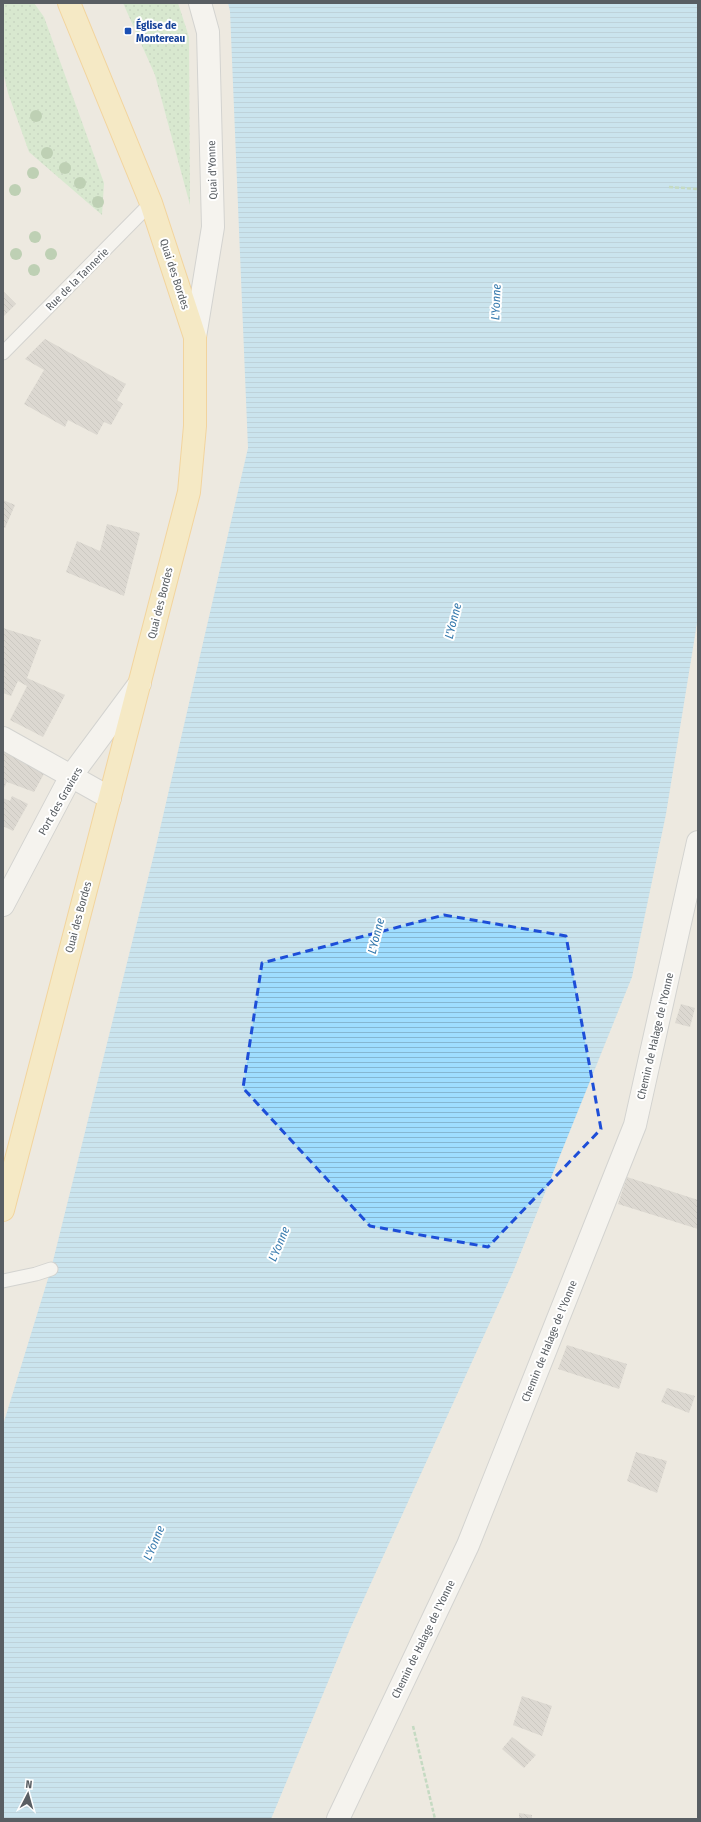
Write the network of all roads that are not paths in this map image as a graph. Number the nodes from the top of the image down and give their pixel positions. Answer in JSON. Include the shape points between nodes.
{"nodes":[{"id":1,"x":69,"y":3,"type":"edge"},
{"id":2,"x":200,"y":3,"type":"edge"},
{"id":3,"x":151,"y":204,"type":"junction"},
{"id":4,"x":195,"y":337,"type":"junction"},
{"id":5,"x":3,"y":353,"type":"edge"},
{"id":6,"x":140,"y":683,"type":"junction"},
{"id":7,"x":3,"y":738,"type":"edge"},
{"id":8,"x":71,"y":776,"type":"junction"},
{"id":9,"x":110,"y":798,"type":"junction"},
{"id":10,"x":698,"y":842,"type":"edge"},
{"id":11,"x":3,"y":904,"type":"edge"},
{"id":12,"x":3,"y":1210,"type":"edge"},
{"id":13,"x":51,"y":1269,"type":"dead end"},
{"id":14,"x":3,"y":1282,"type":"edge"},
{"id":15,"x":338,"y":1819,"type":"edge"}],
"edges":[{"from":1,"to":3,"type":"main road","name":"Quai des Bordes"},
{"from":2,"to":4,"type":"street","name":"Quai d'Yonne","via":[[208,32],[213,227]]},
{"from":3,"to":4,"type":"main road","name":"Quai des Bordes"},
{"from":3,"to":5,"type":"lane","name":"Rue de la Tannerie"},
{"from":4,"to":6,"type":"main road","name":"Quai des Bordes","via":[[195,426],[189,492]]},
{"from":6,"to":8,"type":"street","name":"Port des Graviers"},
{"from":6,"to":9,"type":"main road","name":"Quai des Bordes"},
{"from":7,"to":8,"type":"street"},
{"from":8,"to":9,"type":"street"},
{"from":8,"to":11,"type":"street","name":"Port des Graviers"},
{"from":9,"to":12,"type":"main road","name":"Quai des Bordes"},
{"from":10,"to":15,"type":"street","name":"Chemin de Halage de l'Yonne","via":[[635,1125],[468,1545]]},
{"from":13,"to":14,"type":"lane"}]}
